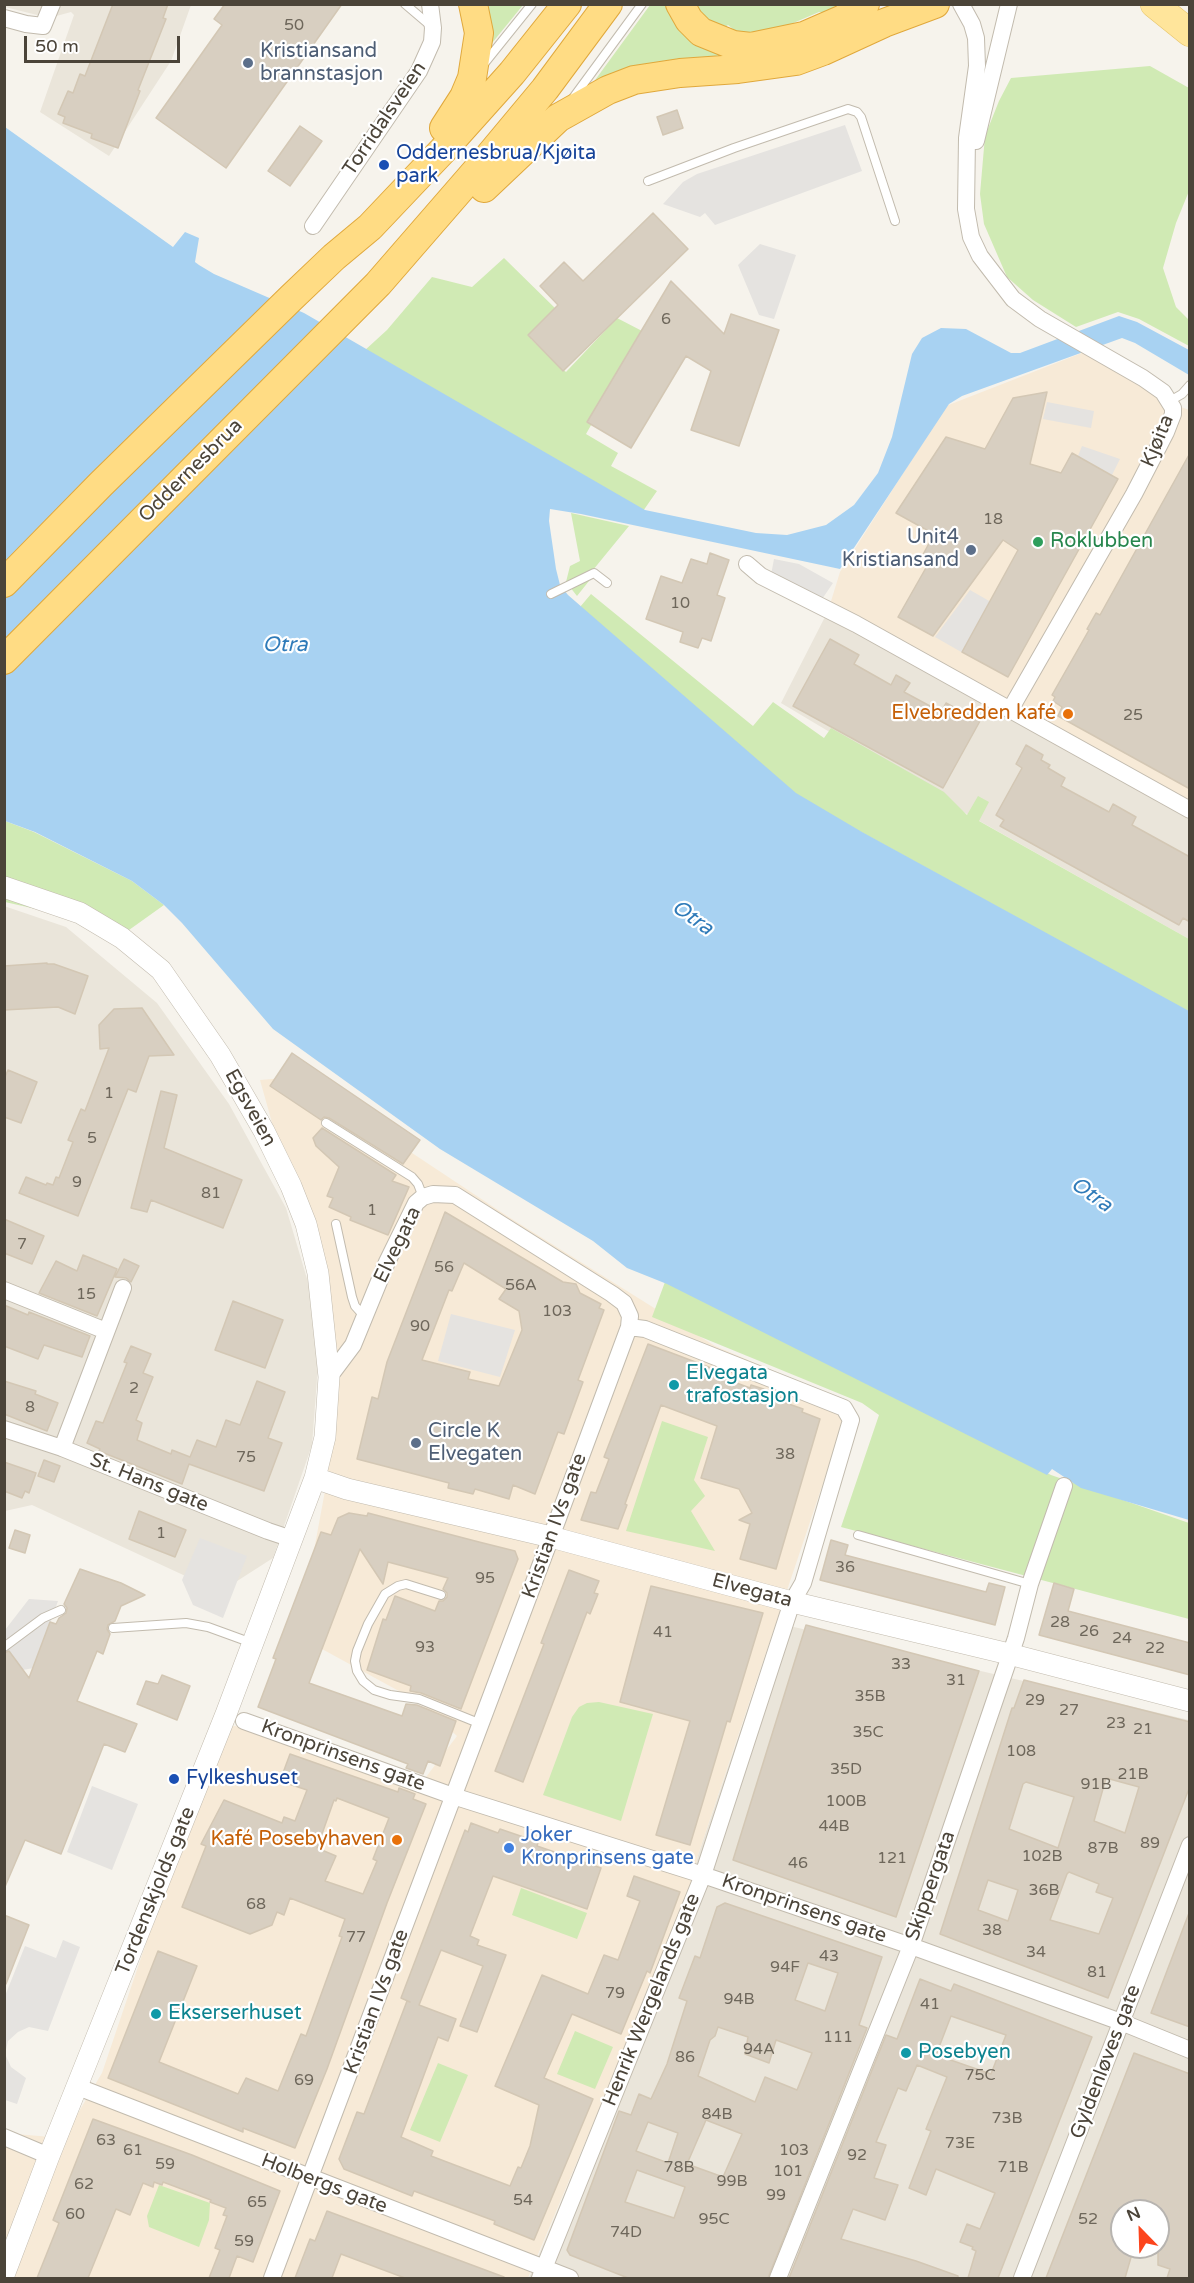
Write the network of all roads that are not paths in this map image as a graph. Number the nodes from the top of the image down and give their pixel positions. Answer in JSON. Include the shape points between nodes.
{"nodes":[{"id":1,"x":51,"y":4,"type":"edge"},
{"id":2,"x":405,"y":4,"type":"edge"},
{"id":3,"x":430,"y":4,"type":"edge"},
{"id":4,"x":473,"y":4,"type":"edge"},
{"id":5,"x":532,"y":4,"type":"edge"},
{"id":6,"x":567,"y":4,"type":"edge"},
{"id":7,"x":608,"y":4,"type":"edge"},
{"id":8,"x":642,"y":4,"type":"edge"},
{"id":9,"x":680,"y":4,"type":"edge"},
{"id":10,"x":865,"y":4,"type":"edge"},
{"id":11,"x":935,"y":4,"type":"edge"},
{"id":12,"x":961,"y":4,"type":"edge"},
{"id":13,"x":1009,"y":4,"type":"edge"},
{"id":14,"x":1154,"y":4,"type":"edge"},
{"id":15,"x":1175,"y":4,"type":"edge"},
{"id":16,"x":1190,"y":16,"type":"edge"},
{"id":17,"x":4,"y":18,"type":"edge"},
{"id":18,"x":433,"y":28,"type":"junction"},
{"id":19,"x":1190,"y":33,"type":"edge"},
{"id":20,"x":472,"y":78,"type":"junction"},
{"id":21,"x":558,"y":118,"type":"junction"},
{"id":22,"x":967,"y":164,"type":"junction"},
{"id":23,"x":648,"y":181,"type":"dead end"},
{"id":24,"x":895,"y":221,"type":"dead end"},
{"id":25,"x":313,"y":226,"type":"dead end"},
{"id":26,"x":334,"y":257,"type":"junction"},
{"id":27,"x":378,"y":284,"type":"junction"},
{"id":28,"x":1189,"y":386,"type":"edge"},
{"id":29,"x":1170,"y":401,"type":"junction"},
{"id":30,"x":747,"y":564,"type":"dead end"},
{"id":31,"x":4,"y":583,"type":"edge"},
{"id":32,"x":607,"y":583,"type":"dead end"},
{"id":33,"x":551,"y":594,"type":"dead end"},
{"id":34,"x":4,"y":660,"type":"edge"},
{"id":35,"x":1010,"y":710,"type":"junction"},
{"id":36,"x":1190,"y":810,"type":"edge"},
{"id":37,"x":4,"y":887,"type":"edge"},
{"id":38,"x":326,"y":1123,"type":"dead end"},
{"id":39,"x":423,"y":1197,"type":"junction"},
{"id":40,"x":336,"y":1224,"type":"dead end"},
{"id":41,"x":123,"y":1288,"type":"dead end"},
{"id":42,"x":4,"y":1290,"type":"edge"},
{"id":43,"x":364,"y":1317,"type":"junction"},
{"id":44,"x":629,"y":1327,"type":"junction"},
{"id":45,"x":106,"y":1331,"type":"junction"},
{"id":46,"x":328,"y":1377,"type":"junction"},
{"id":47,"x":4,"y":1430,"type":"edge"},
{"id":48,"x":325,"y":1437,"type":"joint"},
{"id":49,"x":62,"y":1448,"type":"junction"},
{"id":50,"x":315,"y":1478,"type":"junction"},
{"id":51,"x":1064,"y":1486,"type":"dead end"},
{"id":52,"x":858,"y":1535,"type":"dead end"},
{"id":53,"x":551,"y":1537,"type":"junction"},
{"id":54,"x":292,"y":1539,"type":"junction"},
{"id":55,"x":803,"y":1583,"type":"joint"},
{"id":56,"x":1030,"y":1584,"type":"junction"},
{"id":57,"x":441,"y":1595,"type":"dead end"},
{"id":58,"x":792,"y":1602,"type":"junction"},
{"id":59,"x":61,"y":1610,"type":"dead end"},
{"id":60,"x":113,"y":1628,"type":"dead end"},
{"id":61,"x":252,"y":1644,"type":"junction"},
{"id":62,"x":4,"y":1647,"type":"edge"},
{"id":63,"x":1009,"y":1654,"type":"junction"},
{"id":64,"x":1190,"y":1701,"type":"edge"},
{"id":65,"x":244,"y":1721,"type":"dead end"},
{"id":66,"x":481,"y":1724,"type":"junction"},
{"id":67,"x":453,"y":1796,"type":"junction"},
{"id":68,"x":1190,"y":1845,"type":"edge"},
{"id":69,"x":703,"y":1875,"type":"junction"},
{"id":70,"x":911,"y":1946,"type":"junction"},
{"id":71,"x":1121,"y":2022,"type":"junction"},
{"id":72,"x":1190,"y":2050,"type":"edge"},
{"id":73,"x":78,"y":2088,"type":"junction"},
{"id":74,"x":4,"y":2137,"type":"edge"},
{"id":75,"x":49,"y":2156,"type":"junction"},
{"id":76,"x":311,"y":2179,"type":"junction"},
{"id":77,"x":542,"y":2273,"type":"edge"},
{"id":78,"x":4,"y":2275,"type":"edge"},
{"id":79,"x":272,"y":2278,"type":"edge"},
{"id":80,"x":570,"y":2278,"type":"edge"},
{"id":81,"x":778,"y":2278,"type":"edge"},
{"id":82,"x":1022,"y":2278,"type":"edge"}],
"edges":[{"from":1,"to":17,"type":"street","via":[[44,26]]},
{"from":2,"to":18,"type":"lane"},
{"from":3,"to":18,"type":"street","name":"Torridalsveien"},
{"from":4,"to":20,"type":"highway","via":[[479,33]]},
{"from":5,"to":20,"type":"lane"},
{"from":6,"to":26,"type":"highway","via":[[444,150],[370,227]]},
{"from":7,"to":27,"type":"highway","via":[[504,139]]},
{"from":8,"to":21,"type":"lane"},
{"from":9,"to":10,"type":"highway","via":[[701,32],[733,45],[751,46],[804,36],[843,19]]},
{"from":11,"to":21,"type":"highway","via":[[796,61],[634,80]]},
{"from":12,"to":22,"type":"street","name":"Kjøita","via":[[972,24],[977,53]]},
{"from":13,"to":22,"type":"street","name":"Kjøita"},
{"from":14,"to":19,"type":"main road"},
{"from":15,"to":16,"type":"main road"},
{"from":18,"to":25,"type":"street","name":"Torridalsveien","via":[[432,42],[419,71]]},
{"from":20,"to":26,"type":"highway","via":[[452,117],[360,220]]},
{"from":21,"to":27,"type":"highway","via":[[432,242]]},
{"from":22,"to":29,"type":"street","name":"Kjøita","via":[[966,209],[971,237],[980,256],[1014,299],[1064,334],[1143,378]]},
{"from":23,"to":24,"type":"lane","via":[[848,109],[861,117]]},
{"from":26,"to":31,"type":"highway"},
{"from":27,"to":34,"type":"highway","name":"Oddernesbrua"},
{"from":28,"to":29,"type":"lane"},
{"from":29,"to":35,"type":"street","name":"Kjøita","via":[[1171,420],[1139,484]]},
{"from":30,"to":35,"type":"street","via":[[761,576],[864,628]]},
{"from":32,"to":33,"type":"lane","via":[[594,573]]},
{"from":35,"to":36,"type":"street"},
{"from":37,"to":46,"type":"street","name":"Egsveien","via":[[80,913],[122,938],[161,970],[220,1055],[264,1131],[306,1224],[318,1273]]},
{"from":38,"to":39,"type":"lane","via":[[412,1177]]},
{"from":39,"to":43,"type":"street","name":"Elvegata","via":[[416,1203]]},
{"from":39,"to":44,"type":"street","name":"Elvegata","via":[[455,1195],[612,1294],[624,1303],[630,1316]]},
{"from":40,"to":43,"type":"lane","via":[[355,1306]]},
{"from":41,"to":45,"type":"street"},
{"from":42,"to":45,"type":"street"},
{"from":43,"to":46,"type":"street","name":"Elvegata","via":[[352,1345]]},
{"from":44,"to":53,"type":"street","name":"Kristian IVs gate"},
{"from":44,"to":55,"type":"street","name":"Elvegata","via":[[645,1329],[844,1408],[851,1420]]},
{"from":45,"to":49,"type":"street"},
{"from":46,"to":48,"type":"street","name":"Egsveien"},
{"from":47,"to":49,"type":"street","name":"St. Hans gate"},
{"from":48,"to":50,"type":"street","name":"Tordenskjolds gate"},
{"from":49,"to":54,"type":"street","name":"St. Hans gate"},
{"from":50,"to":53,"type":"street","name":"Elvegata"},
{"from":50,"to":54,"type":"street","name":"Tordenskjolds gate"},
{"from":51,"to":56,"type":"street","name":"Skippergata"},
{"from":52,"to":56,"type":"lane"},
{"from":53,"to":58,"type":"street","name":"Elvegata"},
{"from":53,"to":66,"type":"street","name":"Kristian IVs gate"},
{"from":54,"to":61,"type":"street","name":"Tordenskjolds gate"},
{"from":55,"to":58,"type":"street","name":"Henrik Wergelands gate"},
{"from":56,"to":63,"type":"street","name":"Skippergata"},
{"from":57,"to":66,"type":"lane","via":[[406,1584],[385,1594],[368,1624],[355,1665],[363,1681],[374,1690],[419,1699]]},
{"from":58,"to":63,"type":"street","name":"Elvegata"},
{"from":58,"to":69,"type":"street","name":"Henrik Wergelands gate"},
{"from":59,"to":62,"type":"lane","via":[[43,1618]]},
{"from":60,"to":61,"type":"lane","via":[[186,1623]]},
{"from":61,"to":73,"type":"street","name":"Tordenskjolds gate"},
{"from":63,"to":64,"type":"street","name":"Elvegata"},
{"from":63,"to":70,"type":"street","name":"Skippergata"},
{"from":65,"to":67,"type":"street","name":"Kronprinsens gate"},
{"from":66,"to":67,"type":"street","name":"Kristian IVs gate"},
{"from":67,"to":69,"type":"street","name":"Kronprinsens gate"},
{"from":67,"to":76,"type":"street","name":"Kristian IVs gate"},
{"from":68,"to":71,"type":"street","name":"Gyldenløves gate"},
{"from":69,"to":70,"type":"street","name":"Kronprinsens gate"},
{"from":69,"to":77,"type":"street","name":"Henrik Wergelands gate"},
{"from":70,"to":71,"type":"street","name":"Kronprinsens gate"},
{"from":70,"to":81,"type":"street","name":"Skippergata"},
{"from":71,"to":72,"type":"street","name":"Kronprinsens gate"},
{"from":71,"to":82,"type":"street","name":"Gyldenløves gate"},
{"from":73,"to":75,"type":"street","name":"Tordenskjolds gate"},
{"from":73,"to":76,"type":"street","name":"Holbergs gate"},
{"from":74,"to":75,"type":"street"},
{"from":75,"to":78,"type":"street","name":"Tordenskjolds gate"},
{"from":76,"to":77,"type":"street","name":"Holbergs gate"},
{"from":76,"to":79,"type":"street","name":"Kristian IVs gate"},
{"from":77,"to":80,"type":"street","name":"Holbergs gate"}]}
